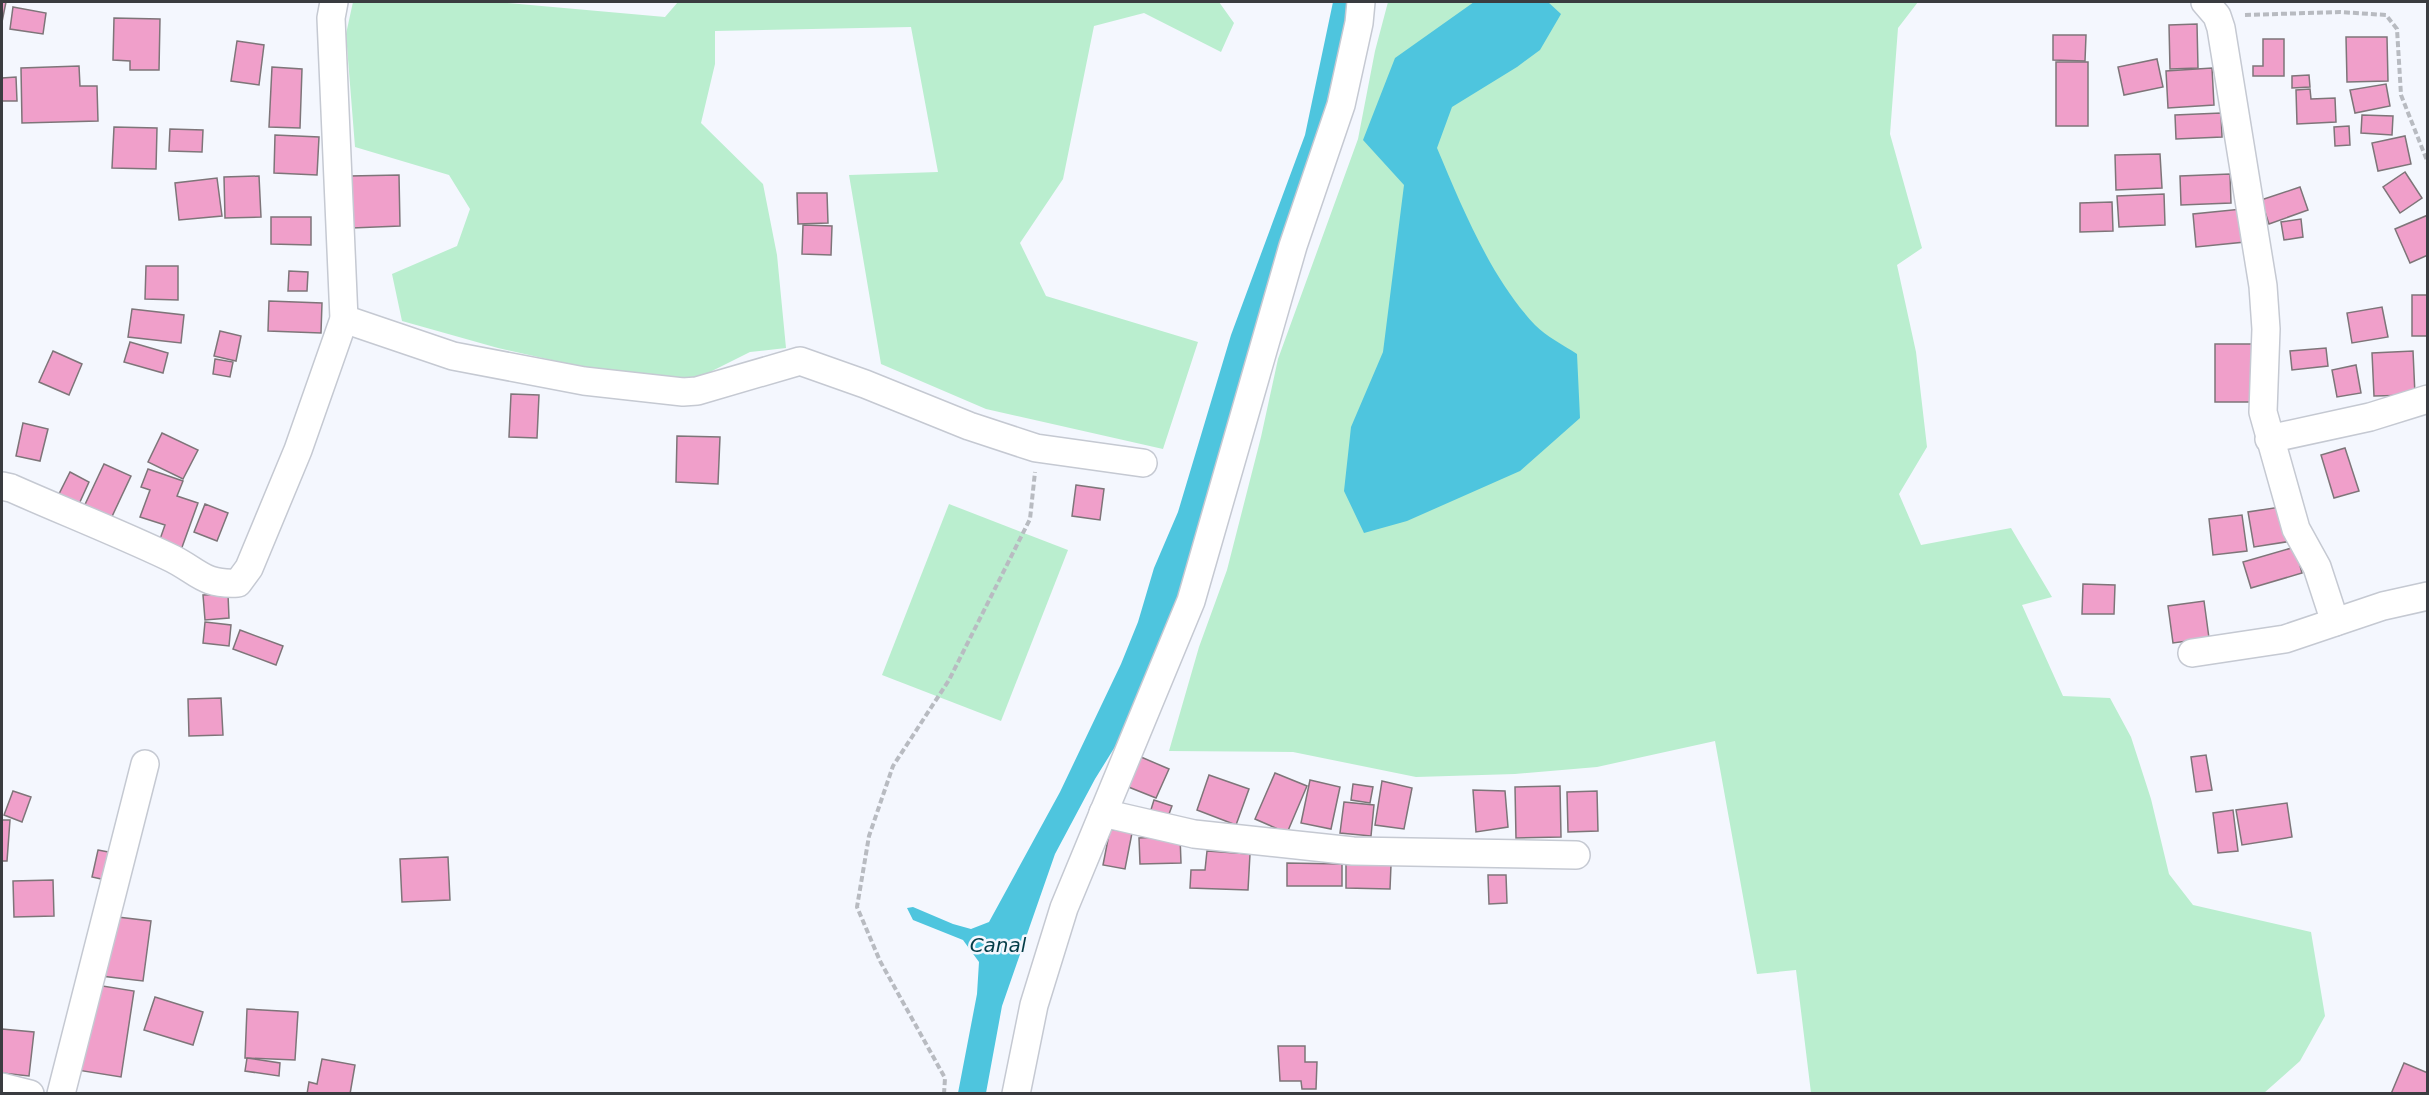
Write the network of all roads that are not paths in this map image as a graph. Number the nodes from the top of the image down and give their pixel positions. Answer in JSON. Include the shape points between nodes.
{"nodes":[{"id":1,"x":334,"y":2,"type":"edge"},
{"id":2,"x":1361,"y":2,"type":"edge"},
{"id":3,"x":2211,"y":9,"type":"edge"},
{"id":4,"x":344,"y":319,"type":"junction"},
{"id":5,"x":2427,"y":399,"type":"edge"},
{"id":6,"x":2270,"y":439,"type":"junction"},
{"id":7,"x":1143,"y":463,"type":"dead end"},
{"id":8,"x":2,"y":486,"type":"edge"},
{"id":9,"x":2427,"y":596,"type":"edge"},
{"id":10,"x":2336,"y":622,"type":"junction"},
{"id":11,"x":2192,"y":653,"type":"dead end"},
{"id":12,"x":145,"y":764,"type":"dead end"},
{"id":13,"x":1103,"y":813,"type":"junction"},
{"id":14,"x":1576,"y":855,"type":"dead end"},
{"id":15,"x":2,"y":1087,"type":"edge"},
{"id":16,"x":30,"y":1094,"type":"edge"},
{"id":17,"x":62,"y":1094,"type":"edge"},
{"id":18,"x":1016,"y":1094,"type":"edge"}],
"edges":[{"from":1,"to":4,"type":"street","via":[[331,18]]},
{"from":2,"to":13,"type":"street","via":[[1341,105],[1293,246],[1191,601]]},
{"from":3,"to":6,"type":"street","via":[[2263,286],[2264,412]]},
{"from":4,"to":7,"type":"street","via":[[453,356],[584,381],[683,392],[800,362],[1036,448]]},
{"from":4,"to":8,"type":"street","via":[[298,450],[249,568],[238,583],[220,584],[205,579],[170,557]]},
{"from":5,"to":6,"type":"street","via":[[2370,417]]},
{"from":6,"to":10,"type":"street","via":[[2296,528],[2317,567]]},
{"from":9,"to":10,"type":"street"},
{"from":10,"to":11,"type":"street","via":[[2285,639]]},
{"from":12,"to":17,"type":"street"},
{"from":13,"to":14,"type":"street","via":[[1194,834],[1353,851]]},
{"from":13,"to":18,"type":"street","via":[[1064,908],[1034,1005]]},
{"from":15,"to":16,"type":"street"}]}
